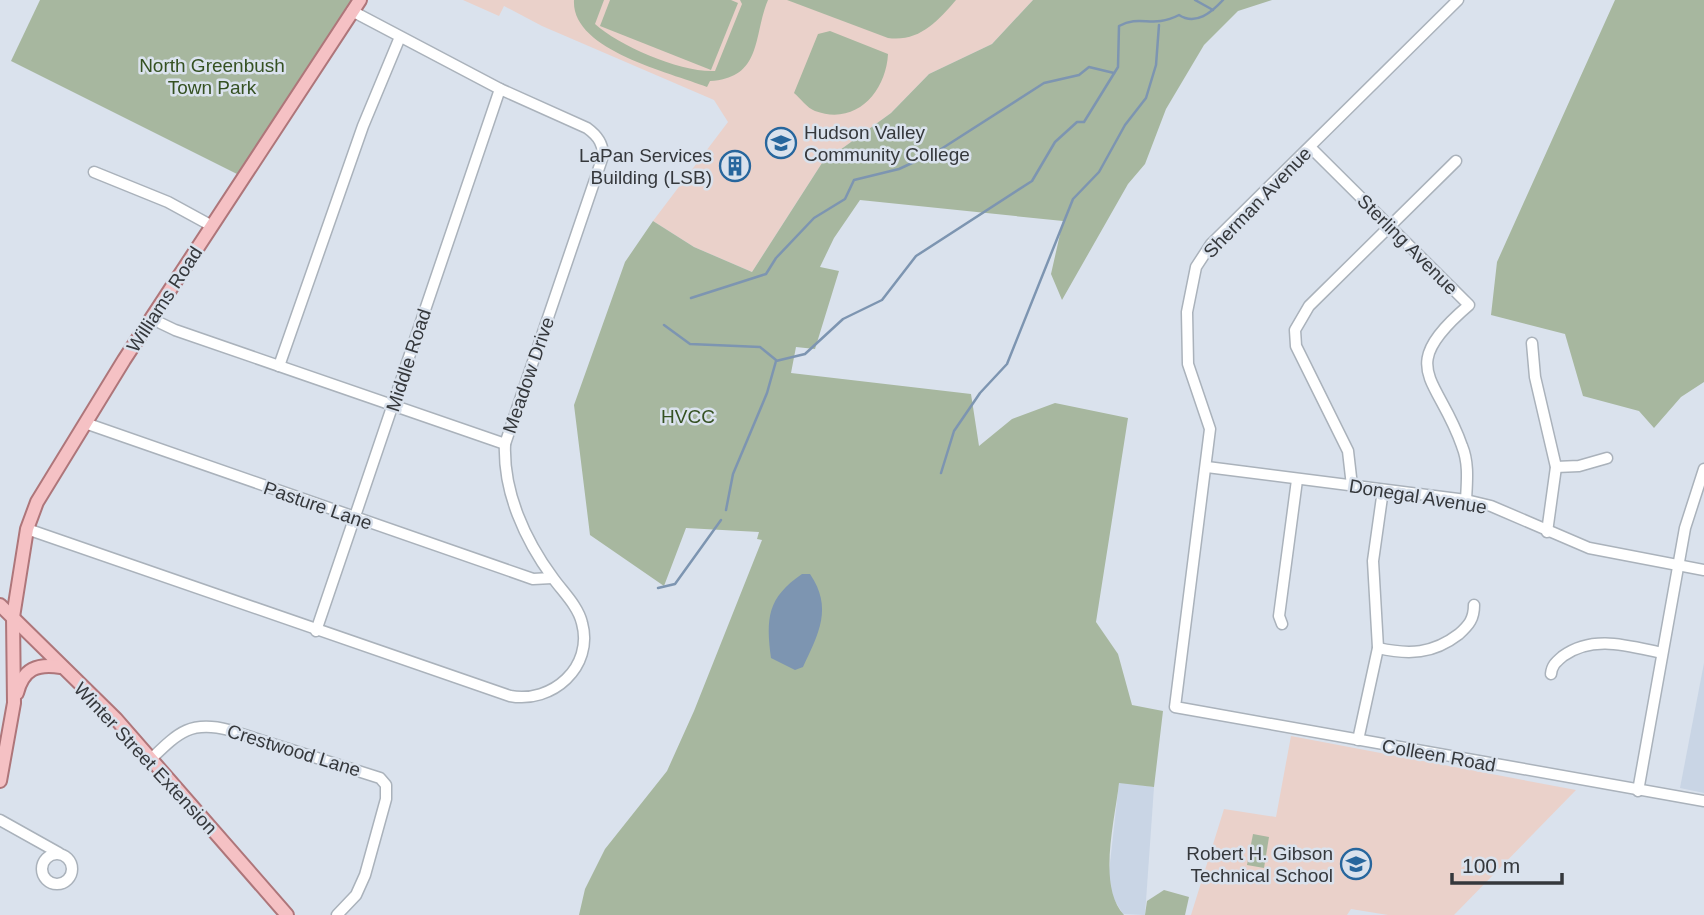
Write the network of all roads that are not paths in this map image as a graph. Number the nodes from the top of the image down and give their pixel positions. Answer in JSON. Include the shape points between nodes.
{"nodes":[{"id":1,"x":1458,"y":0,"type":"edge"},
{"id":2,"x":356,"y":6,"type":"edge"},
{"id":3,"x":400,"y":37,"type":"junction"},
{"id":4,"x":500,"y":89,"type":"junction"},
{"id":5,"x":1310,"y":147,"type":"junction"},
{"id":6,"x":1456,"y":161,"type":"dead end"},
{"id":7,"x":93,"y":172,"type":"dead end"},
{"id":8,"x":212,"y":226,"type":"junction"},
{"id":9,"x":1391,"y":228,"type":"junction"},
{"id":10,"x":152,"y":319,"type":"junction"},
{"id":11,"x":1532,"y":343,"type":"dead end"},
{"id":12,"x":279,"y":366,"type":"junction"},
{"id":13,"x":393,"y":406,"type":"junction"},
{"id":14,"x":85,"y":423,"type":"junction"},
{"id":15,"x":505,"y":444,"type":"junction"},
{"id":16,"x":1607,"y":458,"type":"dead end"},
{"id":17,"x":1207,"y":467,"type":"junction"},
{"id":18,"x":1556,"y":467,"type":"junction"},
{"id":19,"x":1704,"y":469,"type":"edge"},
{"id":20,"x":1297,"y":480,"type":"junction"},
{"id":21,"x":1353,"y":486,"type":"junction"},
{"id":22,"x":1383,"y":490,"type":"junction"},
{"id":23,"x":1466,"y":500,"type":"junction"},
{"id":24,"x":353,"y":518,"type":"junction"},
{"id":25,"x":27,"y":529,"type":"junction"},
{"id":26,"x":1547,"y":532,"type":"junction"},
{"id":27,"x":1679,"y":565,"type":"junction"},
{"id":28,"x":1704,"y":570,"type":"edge"},
{"id":29,"x":552,"y":578,"type":"junction"},
{"id":30,"x":0,"y":605,"type":"edge"},
{"id":31,"x":1474,"y":605,"type":"dead end"},
{"id":32,"x":13,"y":617,"type":"junction"},
{"id":33,"x":1282,"y":624,"type":"dead end"},
{"id":34,"x":316,"y":631,"type":"junction"},
{"id":35,"x":1378,"y":648,"type":"junction"},
{"id":36,"x":1662,"y":653,"type":"junction"},
{"id":37,"x":61,"y":667,"type":"junction"},
{"id":38,"x":1551,"y":674,"type":"dead end"},
{"id":39,"x":14,"y":703,"type":"junction"},
{"id":40,"x":1175,"y":707,"type":"joint"},
{"id":41,"x":1358,"y":740,"type":"junction"},
{"id":42,"x":151,"y":759,"type":"junction"},
{"id":43,"x":0,"y":781,"type":"edge"},
{"id":44,"x":1638,"y":791,"type":"junction"},
{"id":45,"x":1704,"y":801,"type":"edge"},
{"id":46,"x":0,"y":820,"type":"edge"},
{"id":47,"x":59,"y":853,"type":"dead end"},
{"id":48,"x":288,"y":915,"type":"edge"},
{"id":49,"x":337,"y":915,"type":"edge"}],
"edges":[{"from":1,"to":5,"type":"street","name":"Sherman Avenue"},
{"from":2,"to":3,"type":"street","name":"Meadow Drive"},
{"from":2,"to":8,"type":"main road","name":"Williams Road"},
{"from":3,"to":4,"type":"street","name":"Meadow Drive"},
{"from":3,"to":12,"type":"street","via":[[363,126]]},
{"from":4,"to":13,"type":"street","name":"Middle Road"},
{"from":4,"to":15,"type":"street","name":"Meadow Drive","via":[[587,128],[599,138],[603,152]]},
{"from":5,"to":9,"type":"street","name":"Sterling Avenue"},
{"from":5,"to":17,"type":"street","name":"Sherman Avenue","via":[[1211,244],[1196,267],[1187,312],[1187,349],[1193,381],[1209,416]]},
{"from":6,"to":9,"type":"street"},
{"from":7,"to":8,"type":"street","via":[[168,202]]},
{"from":8,"to":10,"type":"main road","name":"Williams Road"},
{"from":9,"to":21,"type":"street","via":[[1309,306],[1295,330],[1296,346],[1348,451]]},
{"from":9,"to":23,"type":"street","name":"Sterling Avenue","via":[[1469,305],[1437,336],[1426,366],[1433,391],[1464,451]]},
{"from":10,"to":12,"type":"street"},
{"from":10,"to":14,"type":"main road","name":"Williams Road"},
{"from":11,"to":18,"type":"street","via":[[1535,377]]},
{"from":12,"to":13,"type":"street"},
{"from":13,"to":15,"type":"street"},
{"from":13,"to":24,"type":"street","name":"Middle Road"},
{"from":14,"to":24,"type":"street","name":"Pasture Lane"},
{"from":14,"to":25,"type":"main road","name":"Williams Road","via":[[49,478]]},
{"from":15,"to":29,"type":"street","name":"Meadow Drive","via":[[508,488],[532,546]]},
{"from":16,"to":18,"type":"street"},
{"from":17,"to":20,"type":"street","name":"Donegal Avenue"},
{"from":17,"to":40,"type":"street","name":"Sherman Avenue"},
{"from":18,"to":26,"type":"street"},
{"from":19,"to":27,"type":"street","via":[[1685,528]]},
{"from":20,"to":21,"type":"street","name":"Donegal Avenue"},
{"from":20,"to":33,"type":"street","via":[[1279,616]]},
{"from":21,"to":22,"type":"street","name":"Donegal Avenue"},
{"from":22,"to":23,"type":"street","name":"Donegal Avenue"},
{"from":22,"to":35,"type":"street","via":[[1373,561]]},
{"from":23,"to":26,"type":"street","name":"Donegal Avenue","via":[[1491,506]]},
{"from":24,"to":29,"type":"street","name":"Pasture Lane","via":[[533,579]]},
{"from":24,"to":34,"type":"street","name":"Middle Road"},
{"from":25,"to":32,"type":"main road","name":"Williams Road"},
{"from":25,"to":34,"type":"street","name":"Meadow Drive"},
{"from":26,"to":27,"type":"street","name":"Donegal Avenue","via":[[1589,548]]},
{"from":27,"to":28,"type":"street","name":"Donegal Avenue"},
{"from":27,"to":36,"type":"street"},
{"from":29,"to":34,"type":"street","name":"Meadow Drive","via":[[580,616],[583,651],[569,678],[530,697],[510,696]]},
{"from":30,"to":32,"type":"main road","name":"Winter Street Extension"},
{"from":31,"to":35,"type":"street","via":[[1468,626],[1438,648],[1410,653]]},
{"from":32,"to":37,"type":"main road","name":"Winter Street Extension"},
{"from":32,"to":39,"type":"main road","name":"Williams Road"},
{"from":35,"to":41,"type":"street"},
{"from":36,"to":38,"type":"street","via":[[1599,643],[1566,654],[1554,664]]},
{"from":36,"to":44,"type":"street"},
{"from":37,"to":39,"type":"main road","via":[[41,664],[26,672]]},
{"from":37,"to":42,"type":"main road","name":"Winter Street Extension"},
{"from":39,"to":43,"type":"main road"},
{"from":40,"to":41,"type":"street","name":"Colleen Road"},
{"from":41,"to":44,"type":"street","name":"Colleen Road"},
{"from":42,"to":48,"type":"main road","name":"Winter Street Extension"},
{"from":42,"to":49,"type":"street","name":"Crestwood Lane","via":[[183,730],[208,727],[380,778],[387,790],[365,876],[356,895]]},
{"from":44,"to":45,"type":"street","name":"Colleen Road"},
{"from":46,"to":47,"type":"street"}]}
